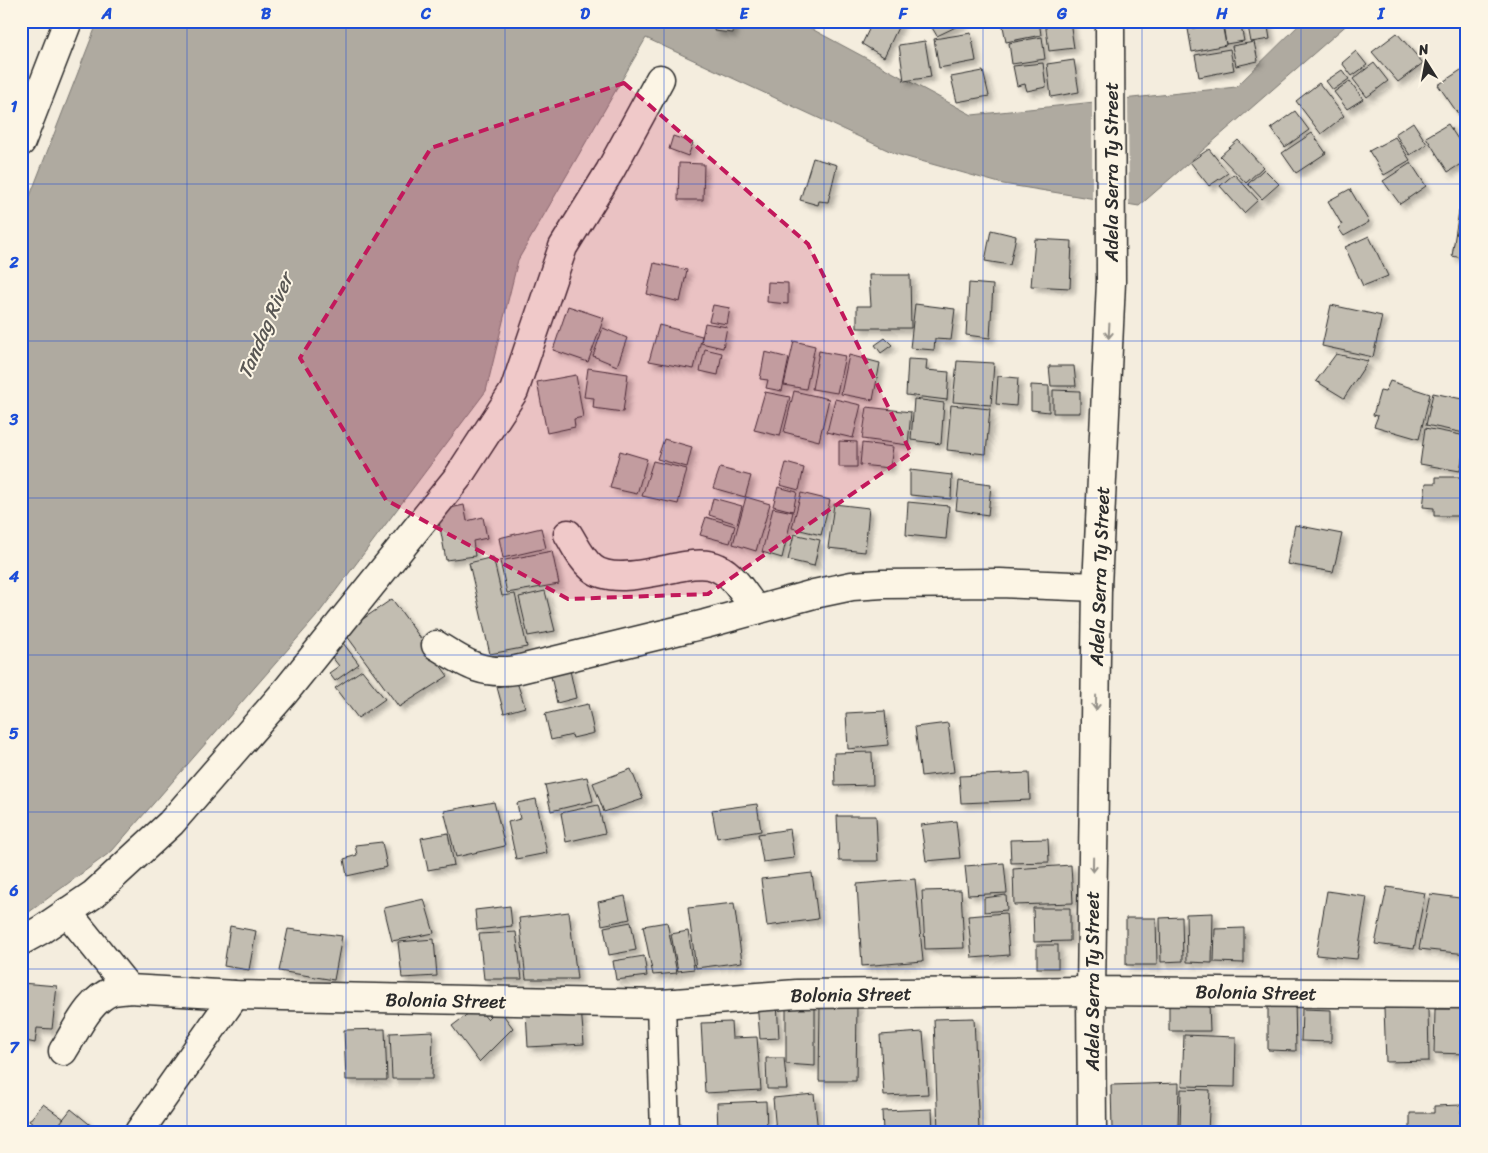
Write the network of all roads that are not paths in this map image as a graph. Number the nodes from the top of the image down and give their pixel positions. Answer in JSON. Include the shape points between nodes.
{"nodes":[{"id":1,"x":68,"y":21,"type":"edge"},
{"id":2,"x":1110,"y":31,"type":"edge"},
{"id":3,"x":660,"y":79,"type":"dead end"},
{"id":4,"x":21,"y":142,"type":"edge"},
{"id":5,"x":568,"y":534,"type":"dead end"},
{"id":6,"x":1098,"y":587,"type":"junction"},
{"id":7,"x":756,"y":610,"type":"junction"},
{"id":8,"x":436,"y":645,"type":"dead end"},
{"id":9,"x":67,"y":912,"type":"junction"},
{"id":10,"x":21,"y":941,"type":"edge"},
{"id":11,"x":129,"y":989,"type":"junction"},
{"id":12,"x":1091,"y":990,"type":"junction"},
{"id":13,"x":1467,"y":994,"type":"edge"},
{"id":14,"x":235,"y":996,"type":"junction"},
{"id":15,"x":661,"y":1004,"type":"junction"},
{"id":16,"x":63,"y":1051,"type":"dead end"},
{"id":17,"x":139,"y":1132,"type":"edge"},
{"id":18,"x":666,"y":1132,"type":"edge"},
{"id":19,"x":1092,"y":1132,"type":"edge"}],
"edges":[{"from":1,"to":4,"type":"street"},
{"from":2,"to":6,"type":"street","name":"Adela Serra Ty Street","one_way":true,"via":[[1111,282]]},
{"from":3,"to":9,"type":"street","via":[[610,171],[563,247],[514,391],[458,477],[285,692],[171,823],[94,894]]},
{"from":5,"to":7,"type":"street","via":[[585,562],[601,574],[624,576],[690,565],[712,565],[727,574]]},
{"from":6,"to":7,"type":"street","via":[[1000,583],[852,586]]},
{"from":6,"to":12,"type":"street","name":"Adela Serra Ty Street","one_way":true},
{"from":7,"to":8,"type":"street","via":[[501,672],[472,666]]},
{"from":9,"to":10,"type":"street"},
{"from":9,"to":11,"type":"street"},
{"from":11,"to":14,"type":"street","name":"Bolonia Street"},
{"from":11,"to":16,"type":"street","name":"Bolonia Street","via":[[101,997]]},
{"from":12,"to":13,"type":"street","name":"Bolonia Street"},
{"from":12,"to":15,"type":"street","name":"Bolonia Street","via":[[797,994]]},
{"from":12,"to":19,"type":"street","name":"Adela Serra Ty Street"},
{"from":14,"to":15,"type":"street","name":"Bolonia Street"},
{"from":14,"to":17,"type":"street"},
{"from":15,"to":18,"type":"street"}]}
